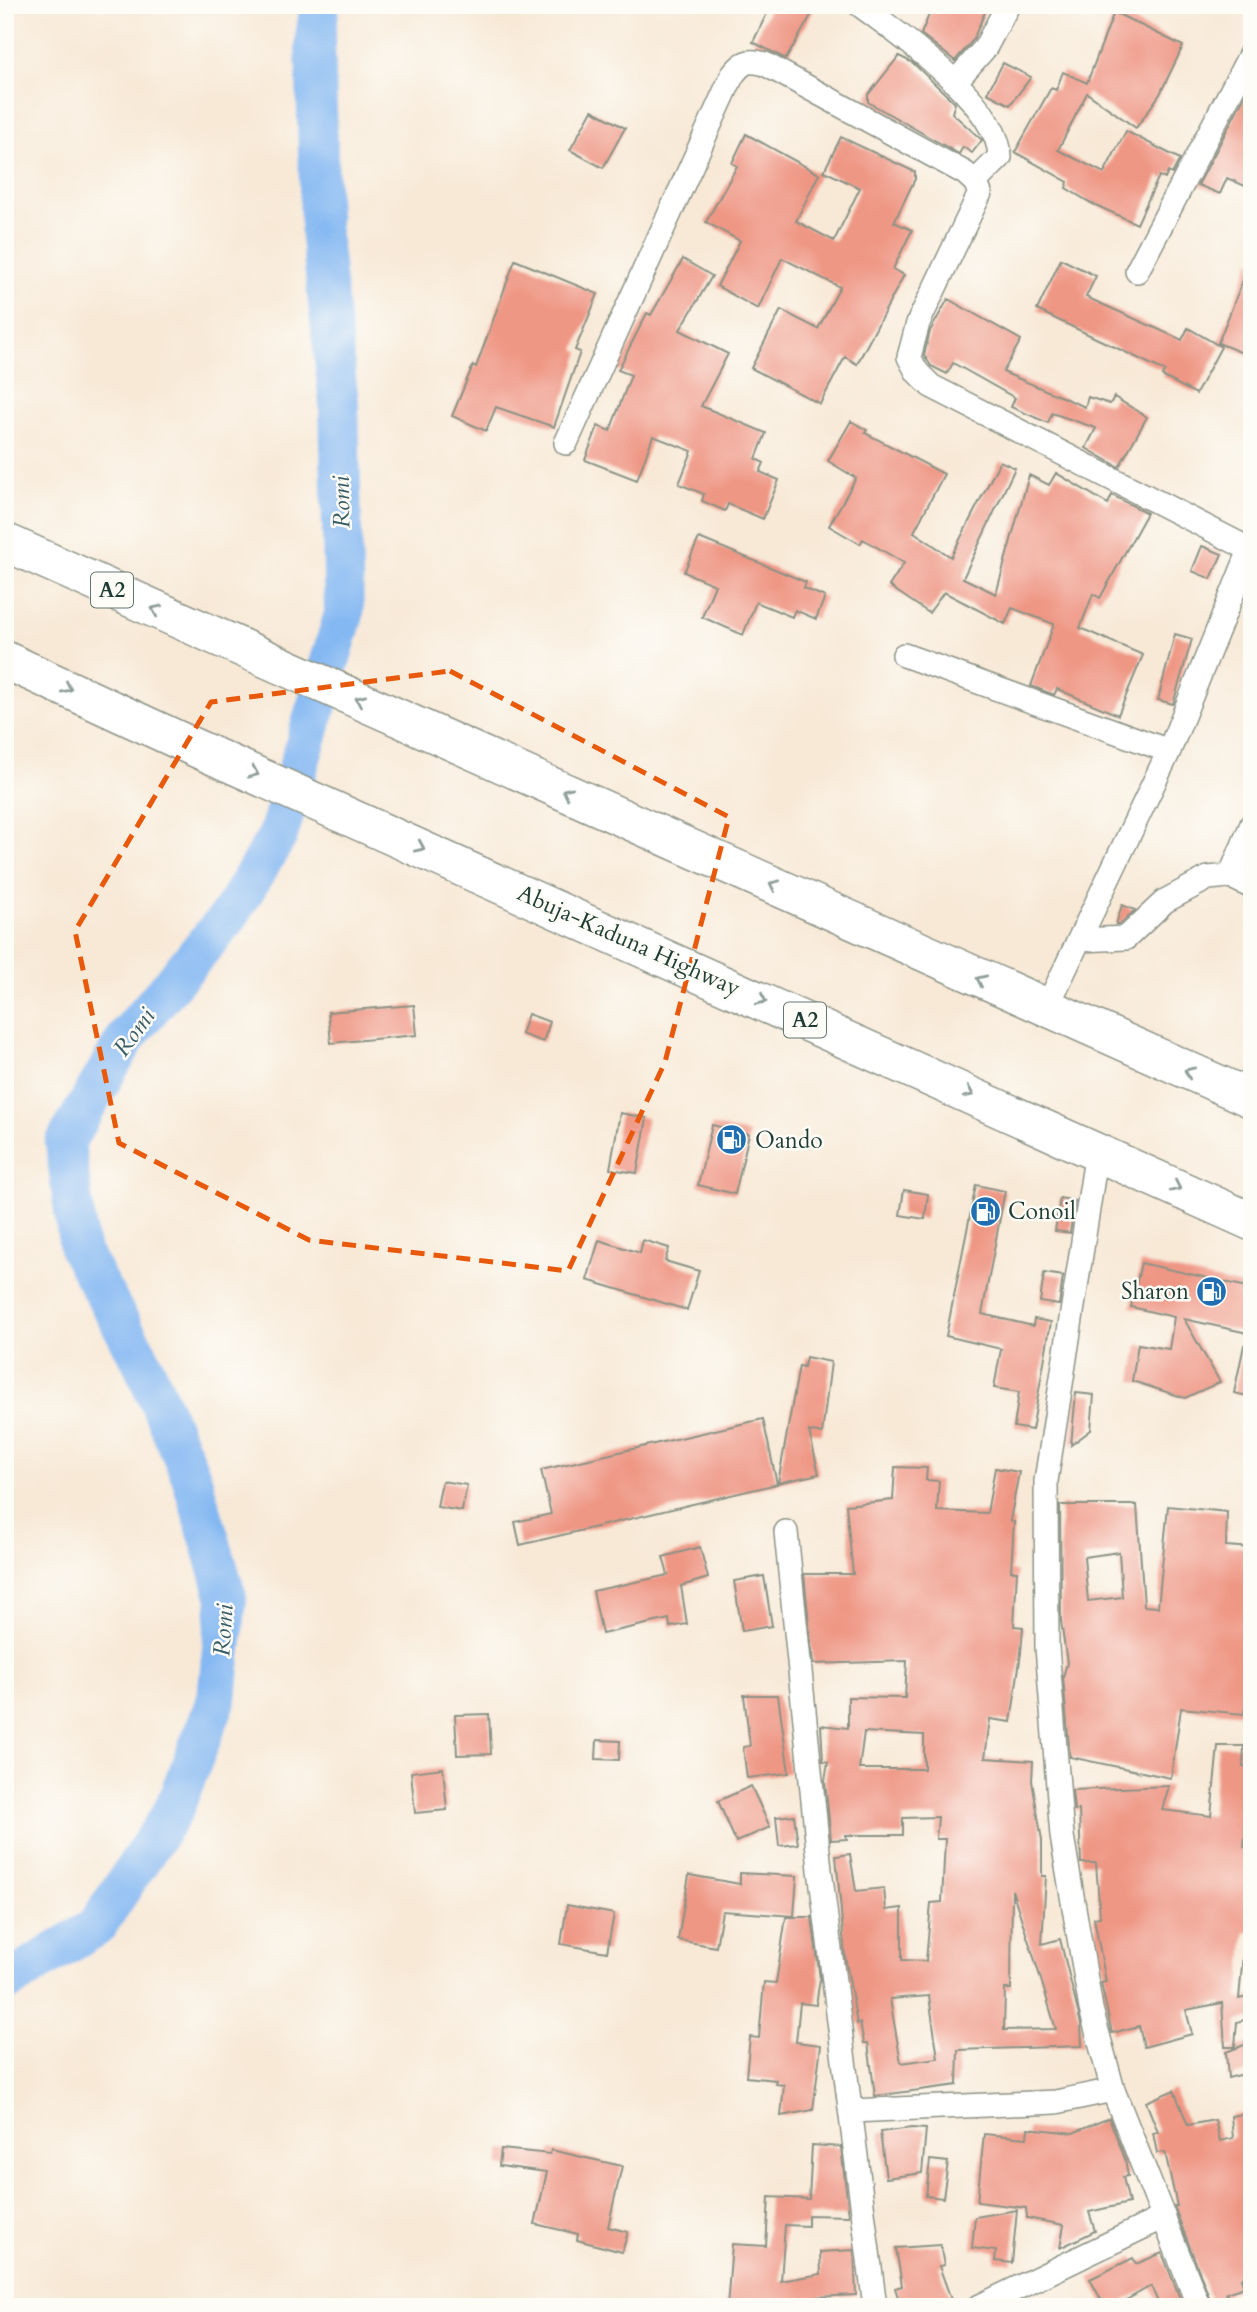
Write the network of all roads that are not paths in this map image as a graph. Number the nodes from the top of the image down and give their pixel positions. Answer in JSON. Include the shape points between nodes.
{"nodes":[{"id":1,"x":860,"y":5,"type":"edge"},
{"id":2,"x":1008,"y":5,"type":"edge"},
{"id":3,"x":1252,"y":51,"type":"edge"},
{"id":4,"x":956,"y":81,"type":"junction"},
{"id":5,"x":975,"y":182,"type":"junction"},
{"id":6,"x":1137,"y":271,"type":"dead end"},
{"id":7,"x":566,"y":443,"type":"dead end"},
{"id":8,"x":5,"y":542,"type":"edge"},
{"id":9,"x":1251,"y":547,"type":"edge"},
{"id":10,"x":904,"y":655,"type":"dead end"},
{"id":11,"x":5,"y":660,"type":"edge"},
{"id":12,"x":1169,"y":751,"type":"junction"},
{"id":13,"x":1252,"y":824,"type":"edge"},
{"id":14,"x":1230,"y":876,"type":"junction"},
{"id":15,"x":1252,"y":887,"type":"edge"},
{"id":16,"x":1080,"y":940,"type":"junction"},
{"id":17,"x":1046,"y":1009,"type":"junction"},
{"id":18,"x":1252,"y":1100,"type":"edge"},
{"id":19,"x":1097,"y":1151,"type":"junction"},
{"id":20,"x":1252,"y":1222,"type":"edge"},
{"id":21,"x":786,"y":1532,"type":"dead end"},
{"id":22,"x":1113,"y":2090,"type":"junction"},
{"id":23,"x":852,"y":2111,"type":"junction"},
{"id":24,"x":1164,"y":2217,"type":"junction"},
{"id":25,"x":875,"y":2307,"type":"edge"},
{"id":26,"x":978,"y":2307,"type":"edge"},
{"id":27,"x":1199,"y":2307,"type":"edge"}],
"edges":[{"from":1,"to":4,"type":"street"},
{"from":2,"to":4,"type":"street","via":[[985,48]]},
{"from":3,"to":6,"type":"street"},
{"from":4,"to":5,"type":"street","via":[[1000,145],[1000,157]]},
{"from":5,"to":7,"type":"street","via":[[765,64],[752,60],[740,64]]},
{"from":5,"to":9,"type":"street","via":[[980,193],[918,323],[909,357],[917,372],[931,386]]},
{"from":17,"to":8,"type":"highway","number":"A2","one_way":true},
{"from":9,"to":12,"type":"street"},
{"from":10,"to":12,"type":"street"},
{"from":11,"to":19,"type":"highway","name":"Abuja-Kaduna Highway","number":"A2","one_way":true},
{"from":12,"to":16,"type":"street"},
{"from":13,"to":14,"type":"street"},
{"from":14,"to":15,"type":"street"},
{"from":14,"to":16,"type":"street","via":[[1208,878],[1184,888],[1126,938]]},
{"from":16,"to":17,"type":"street"},
{"from":18,"to":17,"type":"highway","number":"A2","one_way":true},
{"from":19,"to":20,"type":"highway","name":"Abuja-Kaduna Highway","number":"A2","one_way":true},
{"from":19,"to":22,"type":"street","via":[[1046,1481],[1047,1647],[1062,1836],[1091,2009]]},
{"from":21,"to":23,"type":"street","via":[[820,1870]]},
{"from":22,"to":23,"type":"street","via":[[1056,2102]]},
{"from":22,"to":24,"type":"street"},
{"from":23,"to":25,"type":"street"},
{"from":24,"to":26,"type":"street"},
{"from":24,"to":27,"type":"street"}]}
